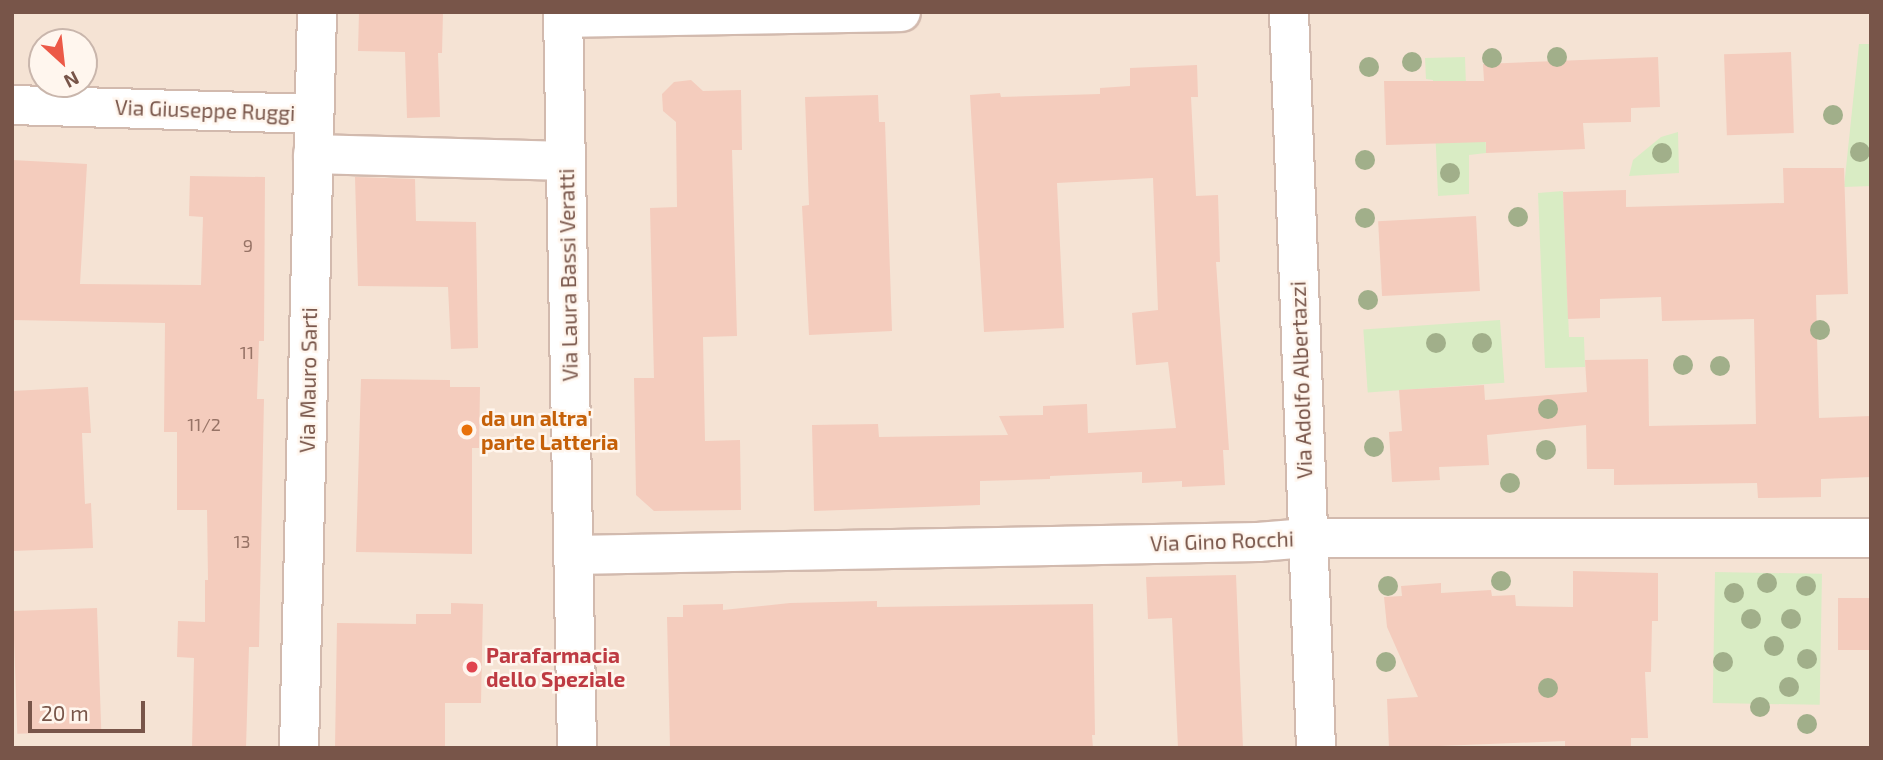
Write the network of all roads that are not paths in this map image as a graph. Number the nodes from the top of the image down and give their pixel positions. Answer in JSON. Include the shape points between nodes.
{"nodes":[{"id":1,"x":317,"y":12,"type":"edge"},
{"id":2,"x":901,"y":12,"type":"edge"},
{"id":3,"x":1289,"y":12,"type":"edge"},
{"id":4,"x":563,"y":15,"type":"edge"},
{"id":5,"x":12,"y":105,"type":"edge"},
{"id":6,"x":314,"y":114,"type":"junction"},
{"id":7,"x":313,"y":154,"type":"junction"},
{"id":8,"x":566,"y":161,"type":"junction"},
{"id":9,"x":1307,"y":538,"type":"junction"},
{"id":10,"x":1871,"y":538,"type":"edge"},
{"id":11,"x":573,"y":555,"type":"junction"},
{"id":12,"x":299,"y":748,"type":"edge"},
{"id":13,"x":577,"y":748,"type":"edge"},
{"id":14,"x":1316,"y":748,"type":"edge"}],
"edges":[{"from":1,"to":6,"type":"street","name":"Via Mauro Sarti"},
{"from":2,"to":4,"type":"street"},
{"from":3,"to":9,"type":"street","name":"Via Adolfo Albertazzi"},
{"from":4,"to":8,"type":"street","name":"Via Laura Bassi Veratti"},
{"from":5,"to":6,"type":"street","name":"Via Giuseppe Ruggi"},
{"from":6,"to":7,"type":"street","name":"Via Mauro Sarti"},
{"from":7,"to":8,"type":"street"},
{"from":7,"to":12,"type":"street","name":"Via Mauro Sarti"},
{"from":8,"to":11,"type":"street","name":"Via Laura Bassi Veratti"},
{"from":9,"to":10,"type":"street","name":"Via Gino Rocchi"},
{"from":9,"to":11,"type":"street","name":"Via Gino Rocchi"},
{"from":9,"to":14,"type":"street","name":"Via Adolfo Albertazzi"},
{"from":11,"to":13,"type":"street","name":"Via Laura Bassi Veratti"}]}
